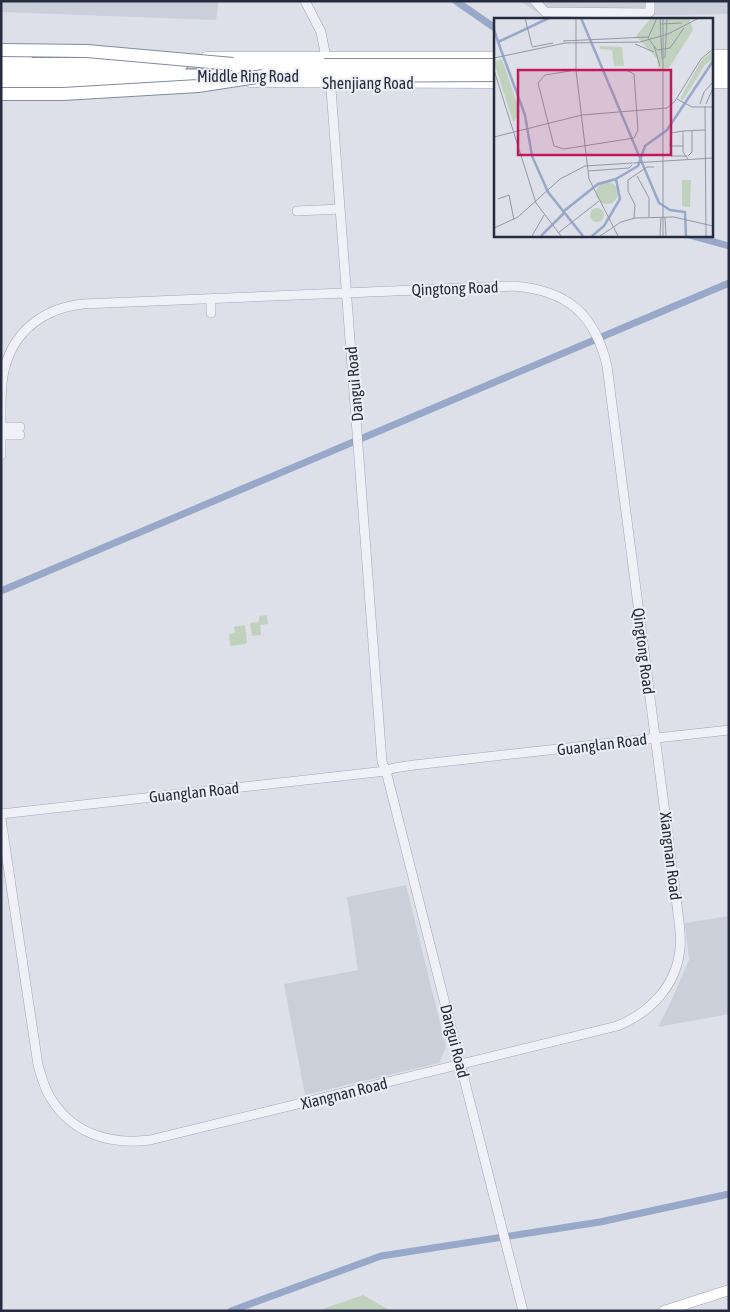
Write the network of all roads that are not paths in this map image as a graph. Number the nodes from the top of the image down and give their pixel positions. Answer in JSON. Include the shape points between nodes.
{"nodes":[{"id":1,"x":305,"y":1,"type":"edge"},
{"id":2,"x":310,"y":1,"type":"edge"},
{"id":3,"x":535,"y":1,"type":"edge"},
{"id":4,"x":650,"y":1,"type":"edge"},
{"id":5,"x":1,"y":50,"type":"edge"},
{"id":6,"x":729,"y":54,"type":"edge"},
{"id":7,"x":712,"y":55,"type":"edge"},
{"id":8,"x":1,"y":56,"type":"edge"},
{"id":9,"x":494,"y":56,"type":"edge"},
{"id":10,"x":328,"y":57,"type":"junction"},
{"id":11,"x":1,"y":64,"type":"edge"},
{"id":12,"x":233,"y":64,"type":"junction"},
{"id":13,"x":494,"y":64,"type":"edge"},
{"id":14,"x":712,"y":64,"type":"edge"},
{"id":15,"x":729,"y":64,"type":"edge"},
{"id":16,"x":1,"y":74,"type":"edge"},
{"id":17,"x":263,"y":76,"type":"junction"},
{"id":18,"x":494,"y":76,"type":"edge"},
{"id":19,"x":712,"y":76,"type":"edge"},
{"id":20,"x":729,"y":76,"type":"edge"},
{"id":21,"x":330,"y":81,"type":"junction"},
{"id":22,"x":1,"y":82,"type":"edge"},
{"id":23,"x":494,"y":83,"type":"edge"},
{"id":24,"x":712,"y":83,"type":"edge"},
{"id":25,"x":729,"y":83,"type":"edge"},
{"id":26,"x":1,"y":94,"type":"edge"},
{"id":27,"x":340,"y":209,"type":"junction"},
{"id":28,"x":297,"y":211,"type":"dead end"},
{"id":29,"x":348,"y":293,"type":"junction"},
{"id":30,"x":211,"y":299,"type":"junction"},
{"id":31,"x":211,"y":312,"type":"dead end"},
{"id":32,"x":1,"y":427,"type":"edge"},
{"id":33,"x":1,"y":435,"type":"edge"},
{"id":34,"x":1,"y":455,"type":"edge"},
{"id":35,"x":729,"y":730,"type":"edge"},
{"id":36,"x":729,"y":735,"type":"edge"},
{"id":37,"x":656,"y":740,"type":"junction"},
{"id":38,"x":386,"y":770,"type":"junction"},
{"id":39,"x":1,"y":814,"type":"edge"},
{"id":40,"x":1,"y":819,"type":"edge"},
{"id":41,"x":461,"y":1065,"type":"junction"},
{"id":42,"x":729,"y":1290,"type":"edge"},
{"id":43,"x":729,"y":1297,"type":"edge"},
{"id":44,"x":523,"y":1311,"type":"edge"},
{"id":45,"x":664,"y":1311,"type":"edge"},
{"id":46,"x":686,"y":1311,"type":"edge"}],
"edges":[{"from":1,"to":10,"type":"street","name":"Dangui Road","via":[[321,32]]},
{"from":2,"to":10,"type":"street","name":"Dangui Road","via":[[325,31]]},
{"from":3,"to":4,"type":"street","via":[[545,12],[648,13]]},
{"from":5,"to":12,"type":"highway","bridge":true,"via":[[87,51]]},
{"from":6,"to":7,"type":"main road"},
{"from":8,"to":10,"type":"main road","name":"Shenjiang Road"},
{"from":9,"to":10,"type":"main road","name":"Shenjiang Road"},
{"from":10,"to":21,"type":"street","name":"Dangui Road"},
{"from":11,"to":12,"type":"highway","name":"Middle Ring Road","bridge":true},
{"from":12,"to":13,"type":"highway","name":"Middle Ring Road","bridge":true},
{"from":14,"to":15,"type":"highway"},
{"from":16,"to":17,"type":"highway","name":"Middle Ring Road","bridge":true},
{"from":17,"to":21,"type":"highway","name":"Middle Ring Road"},
{"from":17,"to":26,"type":"highway","bridge":true,"via":[[198,86],[63,94]]},
{"from":18,"to":21,"type":"highway","name":"Middle Ring Road","bridge":true},
{"from":19,"to":20,"type":"highway"},
{"from":21,"to":22,"type":"main road","name":"Shenjiang Road"},
{"from":21,"to":23,"type":"main road","name":"Shenjiang Road"},
{"from":21,"to":27,"type":"street","name":"Dangui Road"},
{"from":21,"to":29,"type":"street","name":"Dangui Road"},
{"from":24,"to":25,"type":"main road"},
{"from":27,"to":28,"type":"street"},
{"from":27,"to":29,"type":"street","name":"Dangui Road"},
{"from":29,"to":30,"type":"street","name":"Qingtong Road"},
{"from":29,"to":37,"type":"street","name":"Qingtong Road","via":[[527,287],[564,300],[593,328],[608,366]]},
{"from":29,"to":38,"type":"street","name":"Dangui Road","via":[[382,762]]},
{"from":30,"to":31,"type":"street"},
{"from":30,"to":32,"type":"street","name":"Qingtong Road","via":[[72,306],[52,311],[27,329],[8,358],[2,386]]},
{"from":32,"to":33,"type":"street","name":"Qingtong Road"},
{"from":32,"to":33,"type":"street","via":[[20,431]]},
{"from":33,"to":34,"type":"street","name":"Qingtong Road"},
{"from":35,"to":37,"type":"street","name":"Guanglan Road"},
{"from":36,"to":37,"type":"street","name":"Guanglan Road"},
{"from":37,"to":38,"type":"street","name":"Guanglan Road","via":[[462,765],[395,772]]},
{"from":37,"to":41,"type":"street","name":"Xiangnan Road","via":[[680,935],[678,963],[667,986],[640,1015],[618,1026]]},
{"from":38,"to":39,"type":"street","name":"Guanglan Road"},
{"from":38,"to":41,"type":"street","name":"Dangui Road"},
{"from":40,"to":41,"type":"street","name":"Xiangnan Road","via":[[38,1065],[50,1097],[68,1118],[86,1131],[117,1141],[150,1140]]},
{"from":41,"to":44,"type":"street","name":"Dangui Road"},
{"from":42,"to":45,"type":"main road"},
{"from":43,"to":46,"type":"main road"}]}
